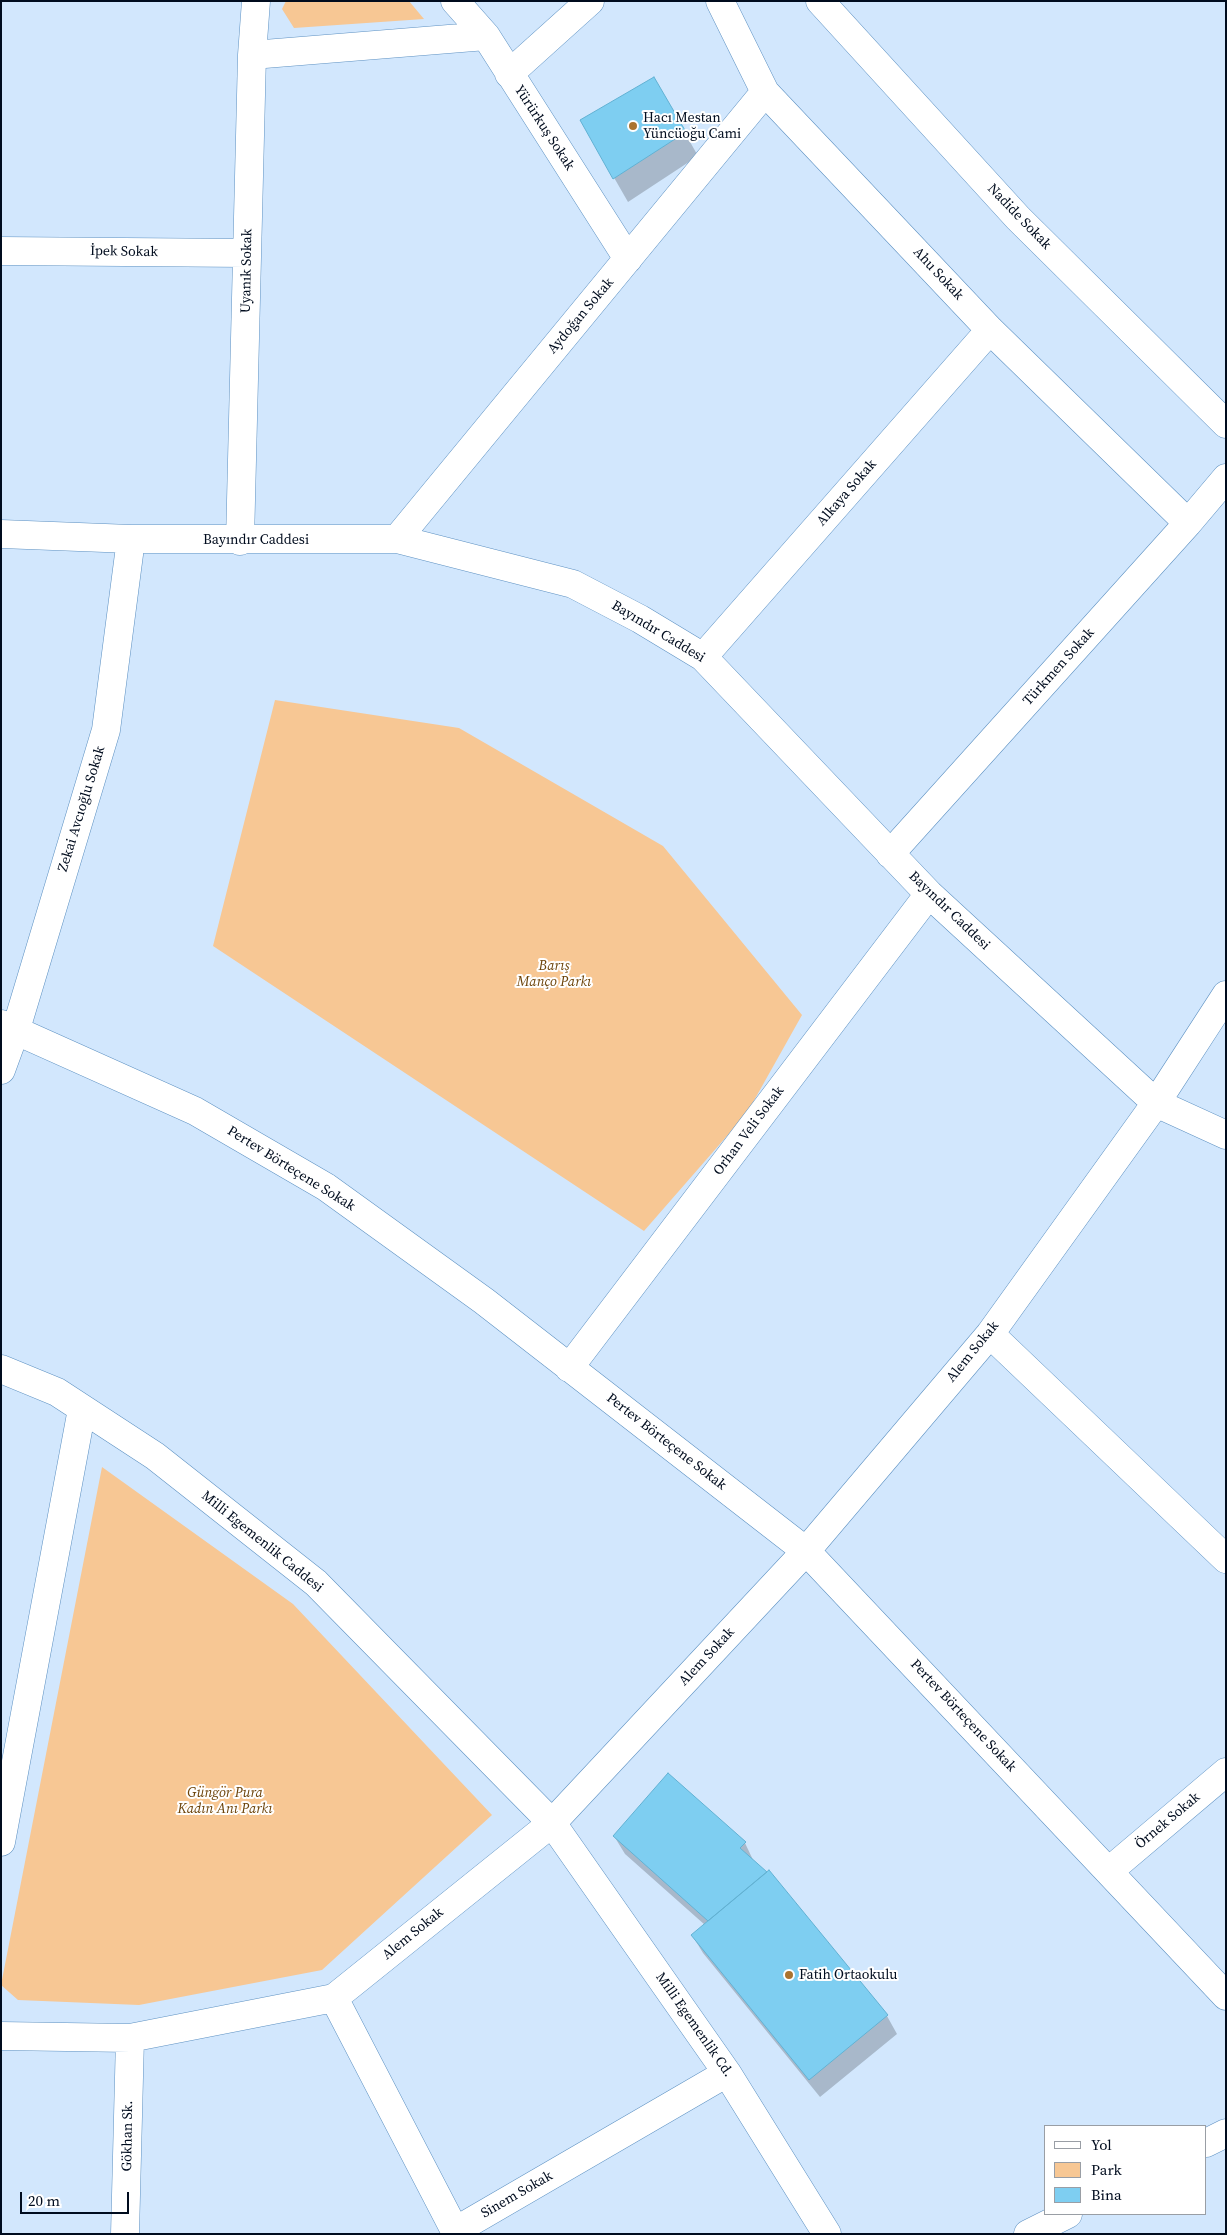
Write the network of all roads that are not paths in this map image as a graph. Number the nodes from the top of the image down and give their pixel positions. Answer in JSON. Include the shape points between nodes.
{"nodes":[{"id":1,"x":256,"y":1,"type":"edge"},
{"id":2,"x":455,"y":1,"type":"edge"},
{"id":3,"x":590,"y":1,"type":"edge"},
{"id":4,"x":720,"y":1,"type":"edge"},
{"id":5,"x":820,"y":1,"type":"edge"},
{"id":6,"x":486,"y":36,"type":"junction"},
{"id":7,"x":252,"y":55,"type":"junction"},
{"id":8,"x":509,"y":74,"type":"junction"},
{"id":9,"x":765,"y":92,"type":"junction"},
{"id":10,"x":1,"y":251,"type":"edge"},
{"id":11,"x":247,"y":253,"type":"junction"},
{"id":12,"x":628,"y":259,"type":"junction"},
{"id":13,"x":990,"y":330,"type":"junction"},
{"id":14,"x":1226,"y":424,"type":"edge"},
{"id":15,"x":1226,"y":478,"type":"edge"},
{"id":16,"x":1188,"y":523,"type":"junction"},
{"id":17,"x":1,"y":534,"type":"edge"},
{"id":18,"x":130,"y":539,"type":"junction"},
{"id":19,"x":397,"y":539,"type":"junction"},
{"id":20,"x":240,"y":541,"type":"junction"},
{"id":21,"x":703,"y":657,"type":"junction"},
{"id":22,"x":890,"y":854,"type":"junction"},
{"id":23,"x":929,"y":894,"type":"junction"},
{"id":24,"x":1226,"y":995,"type":"edge"},
{"id":25,"x":9,"y":1026,"type":"edge"},
{"id":26,"x":1,"y":1070,"type":"edge"},
{"id":27,"x":1156,"y":1103,"type":"junction"},
{"id":28,"x":1226,"y":1135,"type":"edge"},
{"id":29,"x":990,"y":1334,"type":"junction"},
{"id":30,"x":569,"y":1368,"type":"junction"},
{"id":31,"x":1,"y":1370,"type":"edge"},
{"id":32,"x":82,"y":1409,"type":"junction"},
{"id":33,"x":806,"y":1551,"type":"junction"},
{"id":34,"x":1226,"y":1559,"type":"edge"},
{"id":35,"x":1226,"y":1772,"type":"edge"},
{"id":36,"x":552,"y":1823,"type":"junction"},
{"id":37,"x":1,"y":1842,"type":"edge"},
{"id":38,"x":1109,"y":1871,"type":"junction"},
{"id":39,"x":1226,"y":1996,"type":"edge"},
{"id":40,"x":334,"y":1998,"type":"junction"},
{"id":41,"x":1,"y":2036,"type":"edge"},
{"id":42,"x":130,"y":2038,"type":"junction"},
{"id":43,"x":728,"y":2072,"type":"junction"},
{"id":44,"x":1226,"y":2133,"type":"edge"},
{"id":45,"x":1207,"y":2143,"type":"edge"},
{"id":46,"x":1066,"y":2215,"type":"edge"},
{"id":47,"x":125,"y":2234,"type":"edge"},
{"id":48,"x":827,"y":2234,"type":"edge"},
{"id":49,"x":1028,"y":2234,"type":"edge"}],
"edges":[{"from":1,"to":7,"type":"street","name":"Uyanık Sokak"},
{"from":2,"to":6,"type":"street","name":"Yürürkuş Sokak"},
{"from":3,"to":8,"type":"street"},
{"from":4,"to":9,"type":"street","name":"Ahu Sokak"},
{"from":5,"to":14,"type":"street","name":"Nadide Sokak","via":[[1018,218]]},
{"from":6,"to":7,"type":"street"},
{"from":6,"to":8,"type":"street","name":"Yürürkuş Sokak"},
{"from":7,"to":11,"type":"street","name":"Uyanık Sokak"},
{"from":8,"to":12,"type":"street","name":"Yürürkuş Sokak"},
{"from":9,"to":12,"type":"street","name":"Aydoğan Sokak"},
{"from":9,"to":13,"type":"street","name":"Ahu Sokak"},
{"from":10,"to":11,"type":"street","name":"İpek Sokak"},
{"from":11,"to":20,"type":"street","name":"Uyanık Sokak"},
{"from":12,"to":19,"type":"street","name":"Aydoğan Sokak"},
{"from":13,"to":16,"type":"street","name":"Ahu Sokak"},
{"from":13,"to":21,"type":"street","name":"Alkaya Sokak"},
{"from":15,"to":16,"type":"street","name":"Türkmen Sokak"},
{"from":16,"to":22,"type":"street","name":"Türkmen Sokak"},
{"from":17,"to":18,"type":"street","name":"Bayındır Caddesi"},
{"from":18,"to":20,"type":"street","name":"Bayındır Caddesi"},
{"from":18,"to":25,"type":"street","name":"Zekai Avcıoğlu Sokak","via":[[106,730]]},
{"from":19,"to":20,"type":"street","name":"Bayındır Caddesi"},
{"from":19,"to":21,"type":"street","name":"Bayındır Caddesi","via":[[573,584]]},
{"from":21,"to":22,"type":"street","name":"Bayındır Caddesi"},
{"from":22,"to":23,"type":"street","name":"Bayındır Caddesi"},
{"from":23,"to":27,"type":"street","name":"Bayındır Caddesi"},
{"from":23,"to":30,"type":"street","name":"Orhan Veli Sokak"},
{"from":24,"to":27,"type":"street","name":"Alem Sokak"},
{"from":25,"to":26,"type":"street","name":"Zekai Avcıoğlu Sokak"},
{"from":25,"to":30,"type":"street","name":"Pertev Börteçene Sokak","via":[[195,1111],[326,1187],[484,1301]]},
{"from":27,"to":28,"type":"street","name":"Bayındır Caddesi"},
{"from":27,"to":29,"type":"street","name":"Alem Sokak"},
{"from":29,"to":33,"type":"street","name":"Alem Sokak"},
{"from":29,"to":34,"type":"street"},
{"from":30,"to":33,"type":"street","name":"Pertev Börteçene Sokak"},
{"from":31,"to":32,"type":"street","name":"Milli Egemenlik Caddesi","via":[[57,1392]]},
{"from":32,"to":36,"type":"street","name":"Milli Egemenlik Caddesi","via":[[156,1456],[316,1583]]},
{"from":32,"to":37,"type":"street"},
{"from":33,"to":36,"type":"street","name":"Alem Sokak"},
{"from":33,"to":38,"type":"street","name":"Pertev Börteçene Sokak"},
{"from":35,"to":38,"type":"street","name":"Örnek Sokak"},
{"from":36,"to":40,"type":"street","name":"Alem Sokak"},
{"from":36,"to":43,"type":"street","name":"Milli Egemenlik Cd."},
{"from":38,"to":39,"type":"street","name":"Pertev Börteçene Sokak"},
{"from":40,"to":42,"type":"street","name":"Alem Sokak"},
{"from":40,"to":43,"type":"street","name":"Sinem Sokak","via":[[455,2231]]},
{"from":41,"to":42,"type":"street","name":"Alem Sokak"},
{"from":42,"to":47,"type":"street","name":"Gökhan Sk."},
{"from":43,"to":48,"type":"street","name":"Milli Egemenlik Cd."},
{"from":44,"to":45,"type":"street"},
{"from":46,"to":49,"type":"street"}]}
